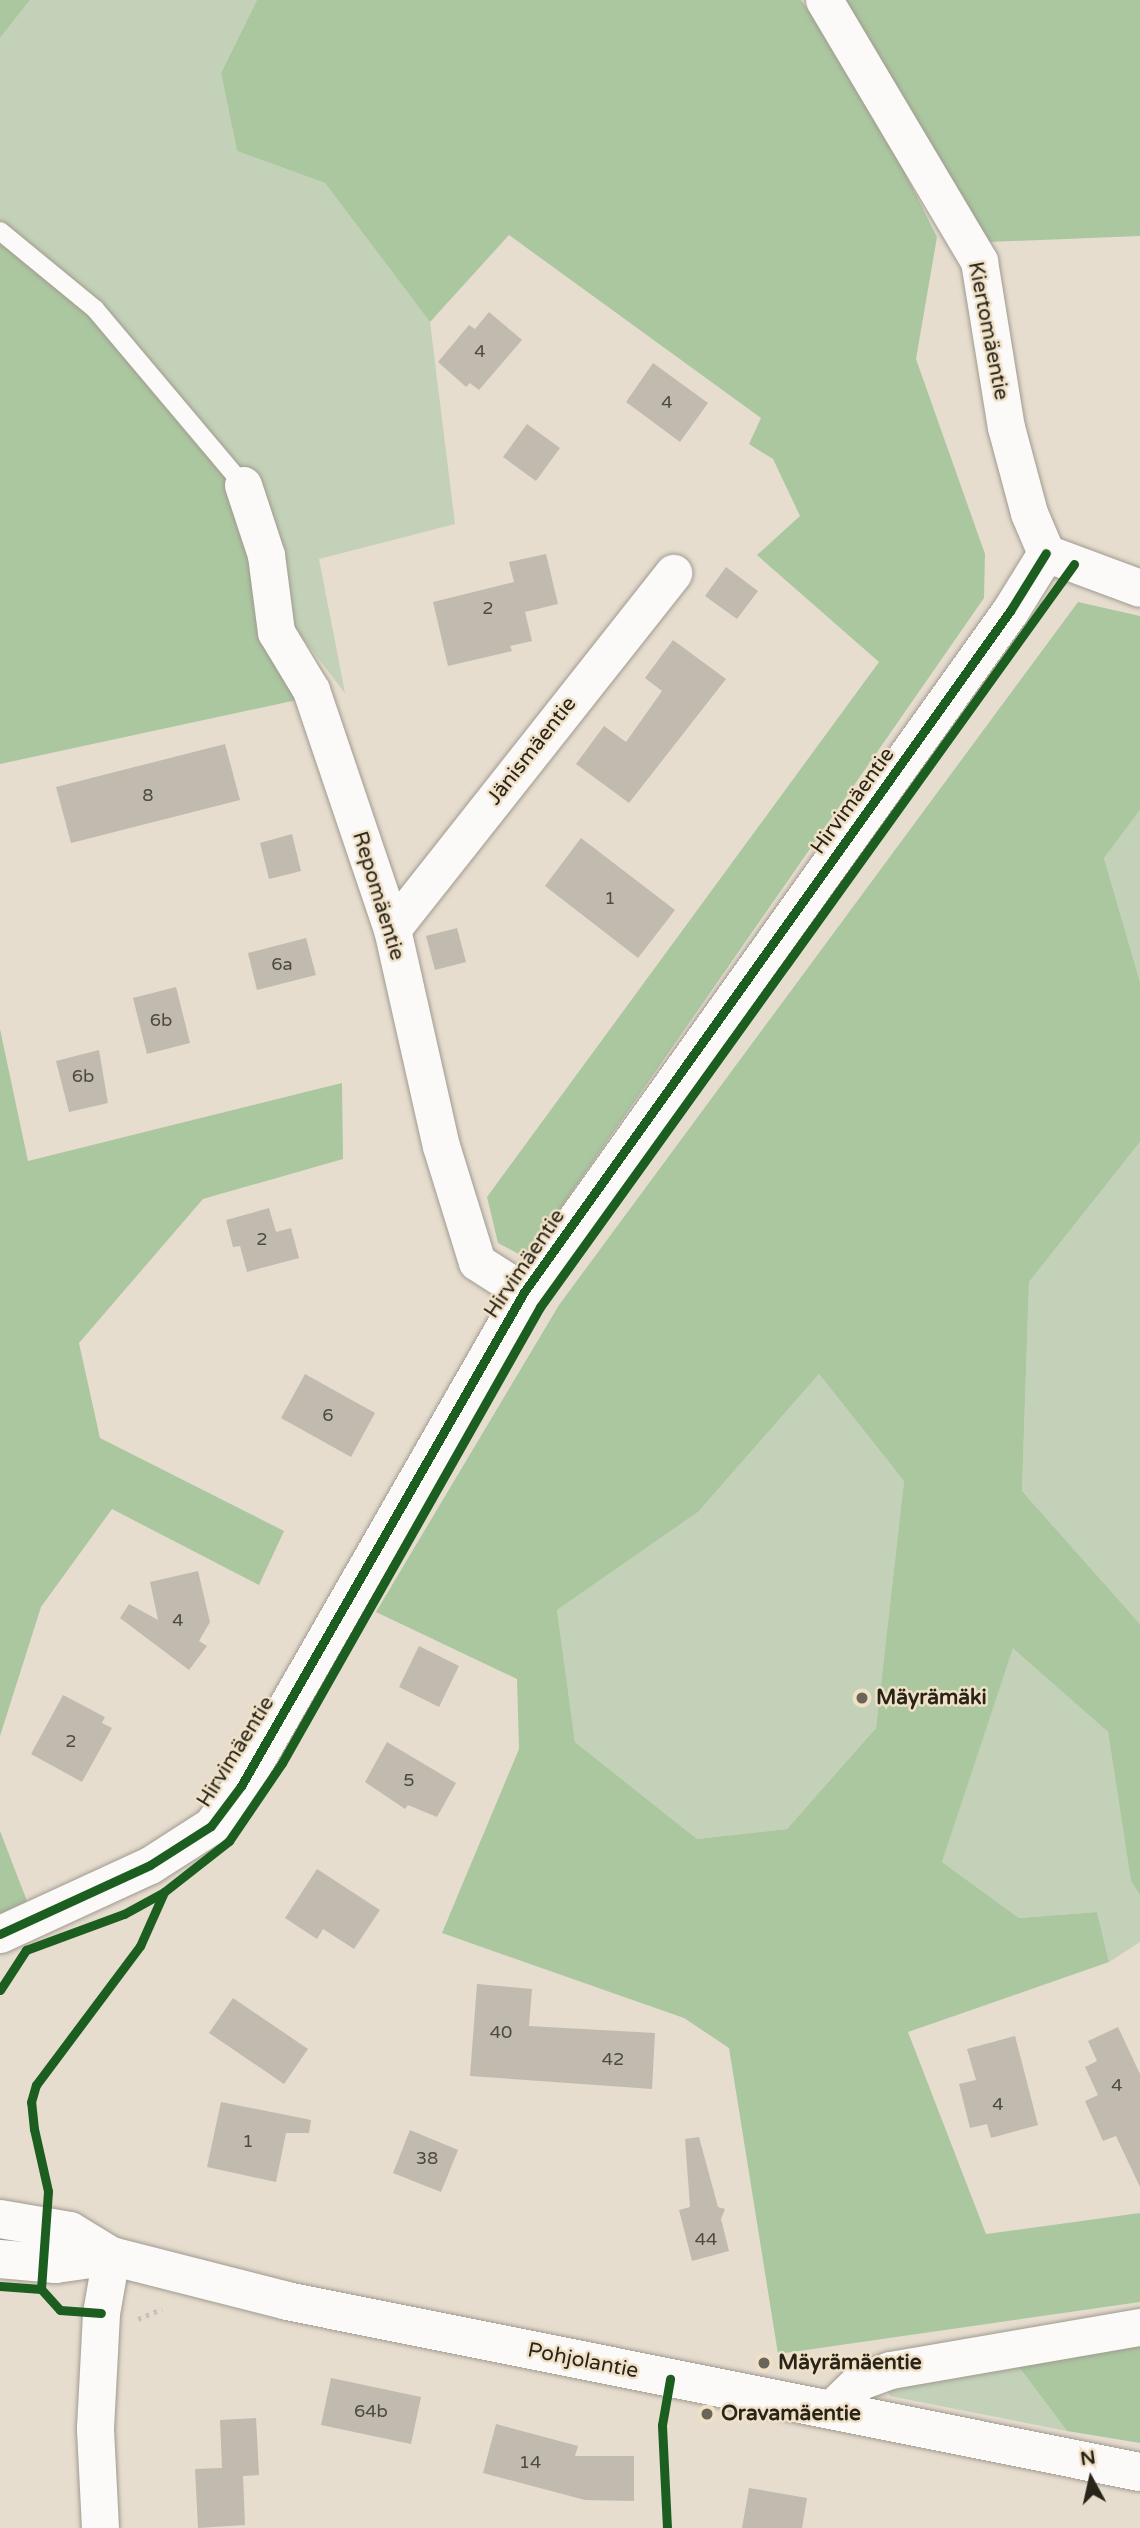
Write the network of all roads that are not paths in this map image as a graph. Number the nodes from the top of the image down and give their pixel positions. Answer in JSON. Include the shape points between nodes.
{"nodes":[{"id":1,"x":824,"y":0,"type":"edge"},
{"id":2,"x":0,"y":231,"type":"edge"},
{"id":3,"x":243,"y":485,"type":"joint"},
{"id":4,"x":1046,"y":553,"type":"junction"},
{"id":5,"x":673,"y":573,"type":"dead end"},
{"id":6,"x":1140,"y":588,"type":"edge"},
{"id":7,"x":392,"y":929,"type":"junction"},
{"id":8,"x":524,"y":1292,"type":"junction"},
{"id":9,"x":0,"y":1934,"type":"edge"},
{"id":10,"x":0,"y":2219,"type":"edge"},
{"id":11,"x":111,"y":2256,"type":"junction"},
{"id":12,"x":0,"y":2259,"type":"edge"},
{"id":13,"x":1140,"y":2327,"type":"edge"},
{"id":14,"x":830,"y":2410,"type":"junction"},
{"id":15,"x":1140,"y":2472,"type":"edge"},
{"id":16,"x":100,"y":2528,"type":"edge"}],
"edges":[{"from":1,"to":4,"type":"street","name":"Kiertomäentie","via":[[979,261],[1006,428],[1029,513]]},
{"from":2,"to":3,"type":"lane","via":[[95,309]]},
{"from":3,"to":7,"type":"street","name":"Repomäentie","via":[[266,555],[276,632],[311,690]]},
{"from":4,"to":6,"type":"street"},
{"from":4,"to":8,"type":"street","name":"Hirvimäentie","via":[[1010,611]]},
{"from":5,"to":7,"type":"street","name":"Jänismäentie"},
{"from":7,"to":8,"type":"street","name":"Repomäentie","via":[[441,1146],[477,1262]]},
{"from":8,"to":9,"type":"street","name":"Hirvimäentie","via":[[241,1786],[211,1826],[150,1865]]},
{"from":10,"to":11,"type":"street","name":"Pohjolantie","via":[[71,2231]]},
{"from":11,"to":12,"type":"street","name":"Pohjolantie","via":[[56,2264]]},
{"from":11,"to":14,"type":"street","name":"Pohjolantie","via":[[287,2301]]},
{"from":11,"to":16,"type":"street","via":[[101,2313],[95,2428]]},
{"from":13,"to":14,"type":"street","via":[[890,2370],[860,2381]]},
{"from":14,"to":15,"type":"street","name":"Pohjolantie"}]}
